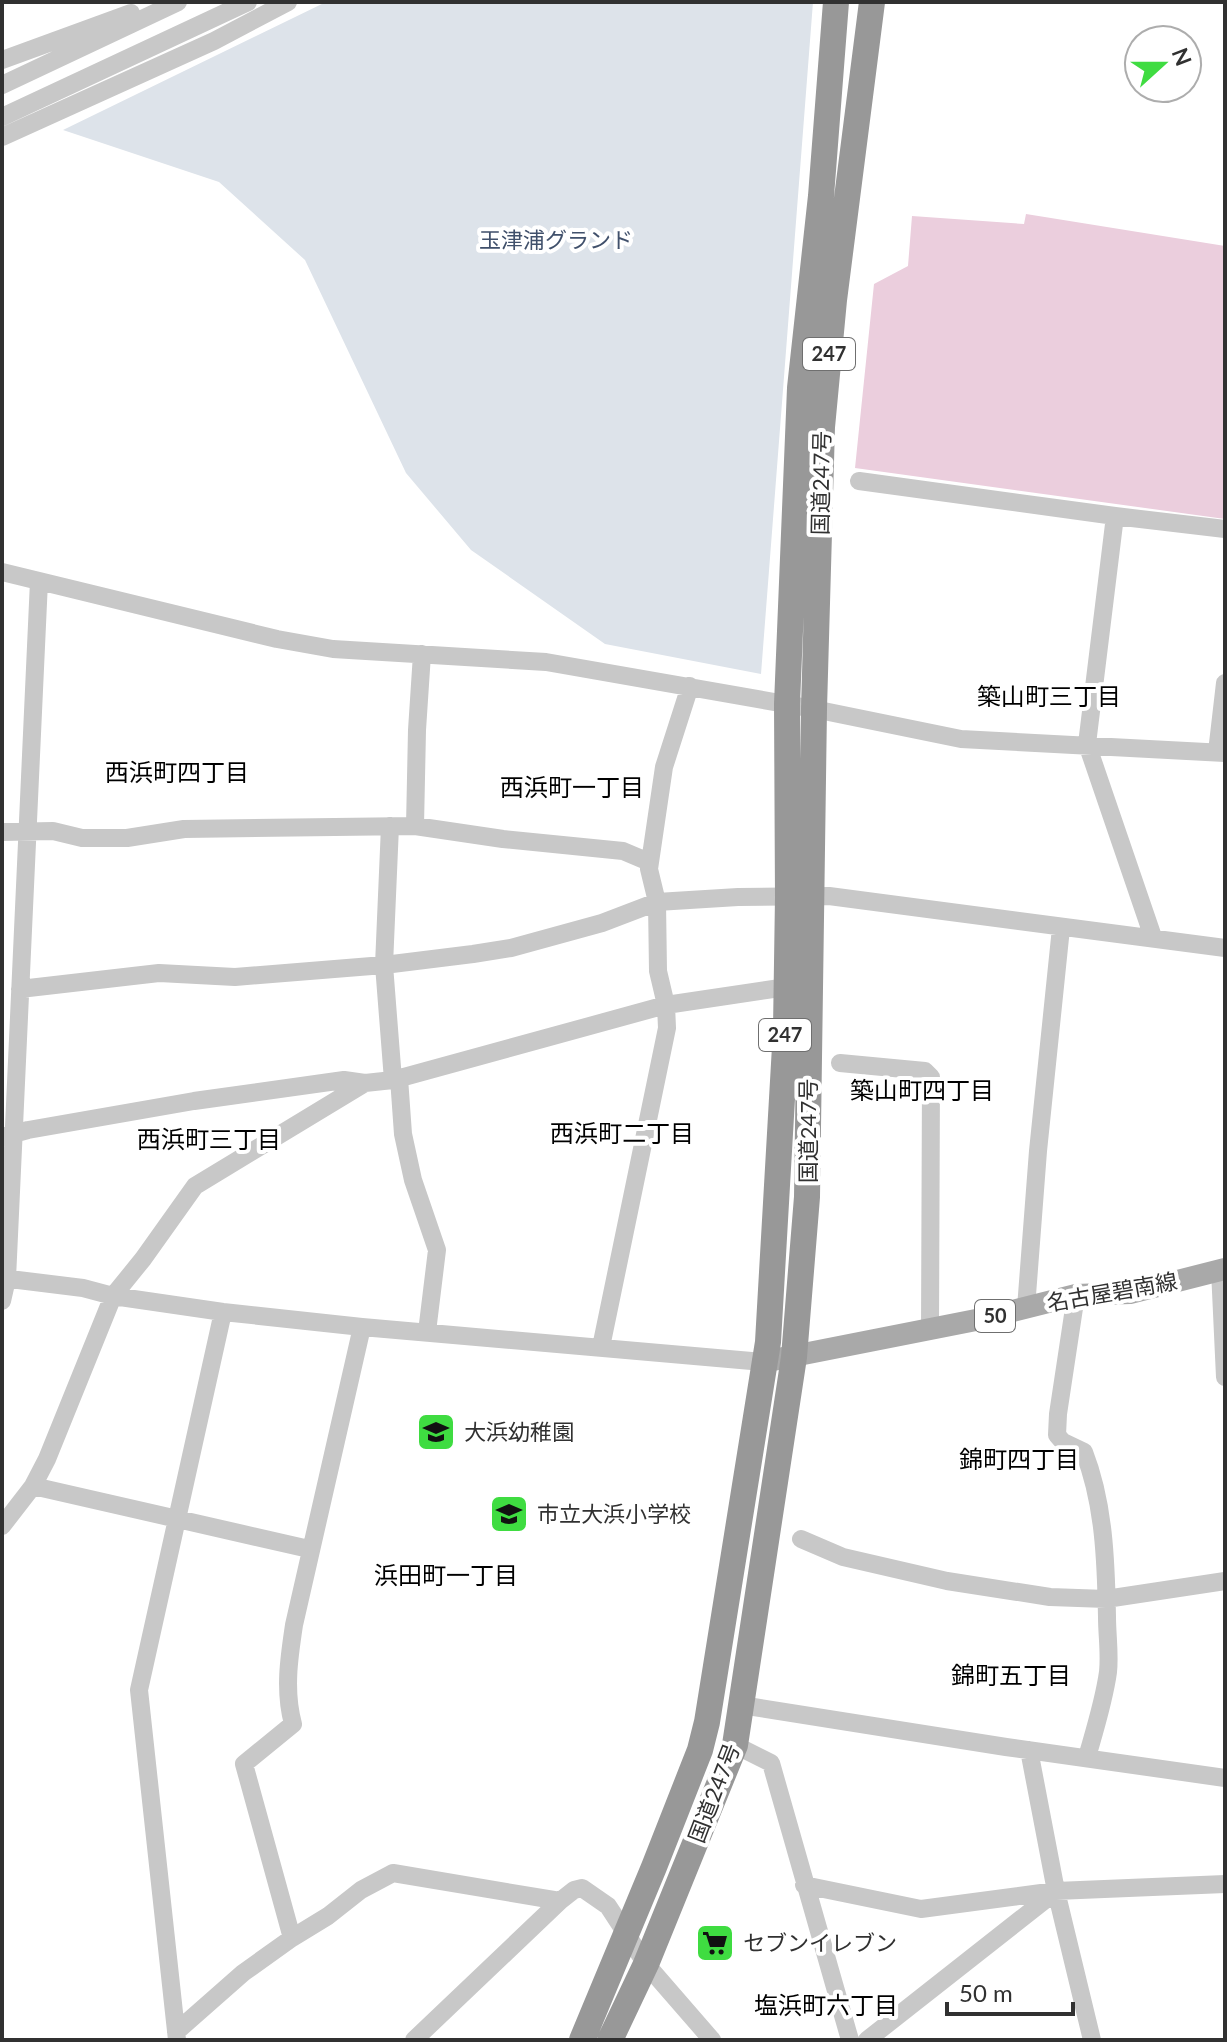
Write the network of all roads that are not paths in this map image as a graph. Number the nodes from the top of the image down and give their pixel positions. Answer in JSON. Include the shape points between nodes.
{"nodes":[{"id":1,"x":161,"y":2,"type":"edge"},
{"id":2,"x":178,"y":2,"type":"edge"},
{"id":3,"x":248,"y":2,"type":"edge"},
{"id":4,"x":288,"y":2,"type":"edge"},
{"id":5,"x":836,"y":2,"type":"edge"},
{"id":6,"x":872,"y":2,"type":"edge"},
{"id":7,"x":2,"y":60,"type":"edge"},
{"id":8,"x":2,"y":85,"type":"edge"},
{"id":9,"x":2,"y":117,"type":"edge"},
{"id":10,"x":2,"y":137,"type":"edge"},
{"id":11,"x":859,"y":481,"type":"dead end"},
{"id":12,"x":1115,"y":516,"type":"junction"},
{"id":13,"x":1225,"y":529,"type":"edge"},
{"id":14,"x":2,"y":572,"type":"edge"},
{"id":15,"x":39,"y":581,"type":"junction"},
{"id":16,"x":422,"y":654,"type":"junction"},
{"id":17,"x":1225,"y":683,"type":"edge"},
{"id":18,"x":690,"y":686,"type":"junction"},
{"id":19,"x":787,"y":704,"type":"junction"},
{"id":20,"x":814,"y":709,"type":"junction"},
{"id":21,"x":1087,"y":744,"type":"junction"},
{"id":22,"x":1221,"y":752,"type":"edge"},
{"id":23,"x":390,"y":826,"type":"junction"},
{"id":24,"x":415,"y":826,"type":"junction"},
{"id":25,"x":27,"y":831,"type":"junction"},
{"id":26,"x":2,"y":832,"type":"edge"},
{"id":27,"x":649,"y":862,"type":"junction"},
{"id":28,"x":800,"y":896,"type":"junction"},
{"id":29,"x":657,"y":902,"type":"junction"},
{"id":30,"x":1061,"y":928,"type":"junction"},
{"id":31,"x":1153,"y":937,"type":"junction"},
{"id":32,"x":1225,"y":948,"type":"edge"},
{"id":33,"x":384,"y":965,"type":"junction"},
{"id":34,"x":787,"y":987,"type":"junction"},
{"id":35,"x":20,"y":989,"type":"junction"},
{"id":36,"x":666,"y":1005,"type":"junction"},
{"id":37,"x":840,"y":1063,"type":"dead end"},
{"id":38,"x":396,"y":1079,"type":"junction"},
{"id":39,"x":365,"y":1083,"type":"junction"},
{"id":40,"x":7,"y":1135,"type":"edge"},
{"id":41,"x":1222,"y":1269,"type":"edge"},
{"id":42,"x":4,"y":1279,"type":"edge"},
{"id":43,"x":1076,"y":1295,"type":"junction"},
{"id":44,"x":113,"y":1296,"type":"junction"},
{"id":45,"x":2,"y":1301,"type":"edge"},
{"id":46,"x":1026,"y":1308,"type":"junction"},
{"id":47,"x":223,"y":1312,"type":"junction"},
{"id":48,"x":362,"y":1327,"type":"junction"},
{"id":49,"x":930,"y":1330,"type":"junction"},
{"id":50,"x":427,"y":1332,"type":"junction"},
{"id":51,"x":601,"y":1347,"type":"junction"},
{"id":52,"x":794,"y":1357,"type":"junction"},
{"id":53,"x":763,"y":1362,"type":"junction"},
{"id":54,"x":1225,"y":1377,"type":"edge"},
{"id":55,"x":33,"y":1486,"type":"junction"},
{"id":56,"x":177,"y":1518,"type":"junction"},
{"id":57,"x":2,"y":1526,"type":"edge"},
{"id":58,"x":801,"y":1539,"type":"dead end"},
{"id":59,"x":309,"y":1549,"type":"junction"},
{"id":60,"x":1225,"y":1581,"type":"edge"},
{"id":61,"x":1106,"y":1599,"type":"junction"},
{"id":62,"x":741,"y":1705,"type":"junction"},
{"id":63,"x":735,"y":1745,"type":"junction"},
{"id":64,"x":1029,"y":1750,"type":"junction"},
{"id":65,"x":1087,"y":1757,"type":"junction"},
{"id":66,"x":1225,"y":1778,"type":"edge"},
{"id":67,"x":1225,"y":1884,"type":"edge"},
{"id":68,"x":804,"y":1885,"type":"junction"},
{"id":69,"x":1056,"y":1891,"type":"junction"},
{"id":70,"x":560,"y":1901,"type":"junction"},
{"id":71,"x":626,"y":1934,"type":"junction"},
{"id":72,"x":292,"y":1938,"type":"junction"},
{"id":73,"x":646,"y":1964,"type":"junction"},
{"id":74,"x":176,"y":2036,"type":"edge"},
{"id":75,"x":416,"y":2039,"type":"edge"},
{"id":76,"x":582,"y":2040,"type":"edge"},
{"id":77,"x":610,"y":2040,"type":"edge"},
{"id":78,"x":712,"y":2040,"type":"edge"},
{"id":79,"x":850,"y":2040,"type":"edge"},
{"id":80,"x":867,"y":2040,"type":"edge"},
{"id":81,"x":1092,"y":2040,"type":"edge"}],
"edges":[{"from":1,"to":7,"type":"street"},
{"from":2,"to":8,"type":"street"},
{"from":3,"to":9,"type":"street"},
{"from":4,"to":10,"type":"street"},
{"from":5,"to":19,"type":"highway","name":"国道247号","number":"247","via":[[800,388]]},
{"from":6,"to":20,"type":"highway","name":"国道247号","number":"247","via":[[822,427]]},
{"from":11,"to":12,"type":"street"},
{"from":12,"to":13,"type":"street"},
{"from":12,"to":21,"type":"street"},
{"from":14,"to":15,"type":"street"},
{"from":15,"to":16,"type":"street","via":[[277,639],[333,649]]},
{"from":15,"to":25,"type":"street"},
{"from":16,"to":18,"type":"street","via":[[546,662]]},
{"from":16,"to":24,"type":"street"},
{"from":17,"to":22,"type":"street"},
{"from":18,"to":19,"type":"street"},
{"from":18,"to":27,"type":"street","via":[[664,767]]},
{"from":19,"to":20,"type":"street"},
{"from":19,"to":28,"type":"highway","name":"国道247号","number":"247"},
{"from":20,"to":21,"type":"street","via":[[961,739]]},
{"from":20,"to":28,"type":"highway","name":"国道247号","number":"247"},
{"from":21,"to":22,"type":"street"},
{"from":21,"to":31,"type":"street"},
{"from":23,"to":24,"type":"street"},
{"from":23,"to":25,"type":"street","via":[[184,829],[127,838]]},
{"from":23,"to":33,"type":"street"},
{"from":24,"to":27,"type":"street","via":[[623,851]]},
{"from":25,"to":26,"type":"street"},
{"from":25,"to":35,"type":"street"},
{"from":27,"to":29,"type":"street"},
{"from":28,"to":29,"type":"street"},
{"from":28,"to":30,"type":"street"},
{"from":28,"to":34,"type":"highway","name":"国道247号","number":"247"},
{"from":28,"to":52,"type":"highway","name":"国道247号","number":"247","via":[[807,1197]]},
{"from":29,"to":33,"type":"street","via":[[511,948]]},
{"from":29,"to":36,"type":"street","via":[[658,971]]},
{"from":30,"to":31,"type":"street"},
{"from":30,"to":46,"type":"street"},
{"from":31,"to":32,"type":"street"},
{"from":33,"to":35,"type":"street","via":[[235,977],[159,973]]},
{"from":33,"to":38,"type":"street"},
{"from":34,"to":36,"type":"street"},
{"from":34,"to":53,"type":"highway","name":"国道247号","number":"247"},
{"from":35,"to":40,"type":"street"},
{"from":36,"to":38,"type":"street"},
{"from":36,"to":51,"type":"street","via":[[667,1028]]},
{"from":37,"to":49,"type":"street","via":[[925,1071],[931,1077]]},
{"from":38,"to":39,"type":"street"},
{"from":38,"to":50,"type":"street","via":[[413,1180],[437,1250]]},
{"from":39,"to":40,"type":"street","via":[[344,1080],[194,1101]]},
{"from":39,"to":44,"type":"street","via":[[195,1186]]},
{"from":40,"to":42,"type":"street"},
{"from":41,"to":43,"type":"main road","name":"名古屋碧南線","number":"50","via":[[1130,1293]]},
{"from":41,"to":54,"type":"street"},
{"from":42,"to":44,"type":"street"},
{"from":42,"to":45,"type":"street"},
{"from":43,"to":46,"type":"main road","name":"名古屋碧南線","number":"50"},
{"from":43,"to":61,"type":"street","via":[[1057,1435],[1084,1452],[1096,1482]]},
{"from":44,"to":47,"type":"street"},
{"from":44,"to":55,"type":"street"},
{"from":46,"to":49,"type":"main road","name":"名古屋碧南線","number":"50"},
{"from":47,"to":48,"type":"street"},
{"from":47,"to":56,"type":"street"},
{"from":48,"to":50,"type":"street"},
{"from":48,"to":59,"type":"street"},
{"from":49,"to":52,"type":"main road","name":"名古屋碧南線","number":"50"},
{"from":50,"to":51,"type":"street"},
{"from":51,"to":53,"type":"street"},
{"from":52,"to":53,"type":"main road","name":"名古屋碧南線","number":"50"},
{"from":52,"to":62,"type":"highway","name":"国道247号","number":"247"},
{"from":53,"to":71,"type":"highway","name":"国道247号","number":"247","via":[[707,1722]]},
{"from":55,"to":56,"type":"street"},
{"from":55,"to":57,"type":"street"},
{"from":56,"to":59,"type":"street"},
{"from":56,"to":74,"type":"street","via":[[138,1700]]},
{"from":58,"to":61,"type":"street","via":[[843,1557],[947,1581],[1050,1597]]},
{"from":59,"to":72,"type":"street","via":[[288,1663],[293,1724],[244,1764]]},
{"from":60,"to":61,"type":"street"},
{"from":61,"to":65,"type":"street","via":[[1108,1669]]},
{"from":62,"to":63,"type":"highway","name":"国道247号","number":"247"},
{"from":62,"to":64,"type":"street"},
{"from":63,"to":68,"type":"street","via":[[771,1763]]},
{"from":63,"to":73,"type":"highway","name":"国道247号","number":"247"},
{"from":64,"to":65,"type":"street"},
{"from":64,"to":69,"type":"street"},
{"from":65,"to":66,"type":"street"},
{"from":67,"to":69,"type":"street"},
{"from":68,"to":69,"type":"street","via":[[921,1909]]},
{"from":68,"to":79,"type":"street"},
{"from":69,"to":80,"type":"street"},
{"from":69,"to":81,"type":"street"},
{"from":70,"to":71,"type":"street","via":[[574,1890],[588,1890],[608,1906]]},
{"from":70,"to":72,"type":"street","via":[[393,1873]]},
{"from":70,"to":75,"type":"street"},
{"from":71,"to":73,"type":"street"},
{"from":71,"to":76,"type":"highway","name":"国道247号","number":"247"},
{"from":72,"to":74,"type":"street","via":[[243,1973]]},
{"from":73,"to":77,"type":"highway","name":"国道247号","number":"247"},
{"from":73,"to":78,"type":"street"}]}
